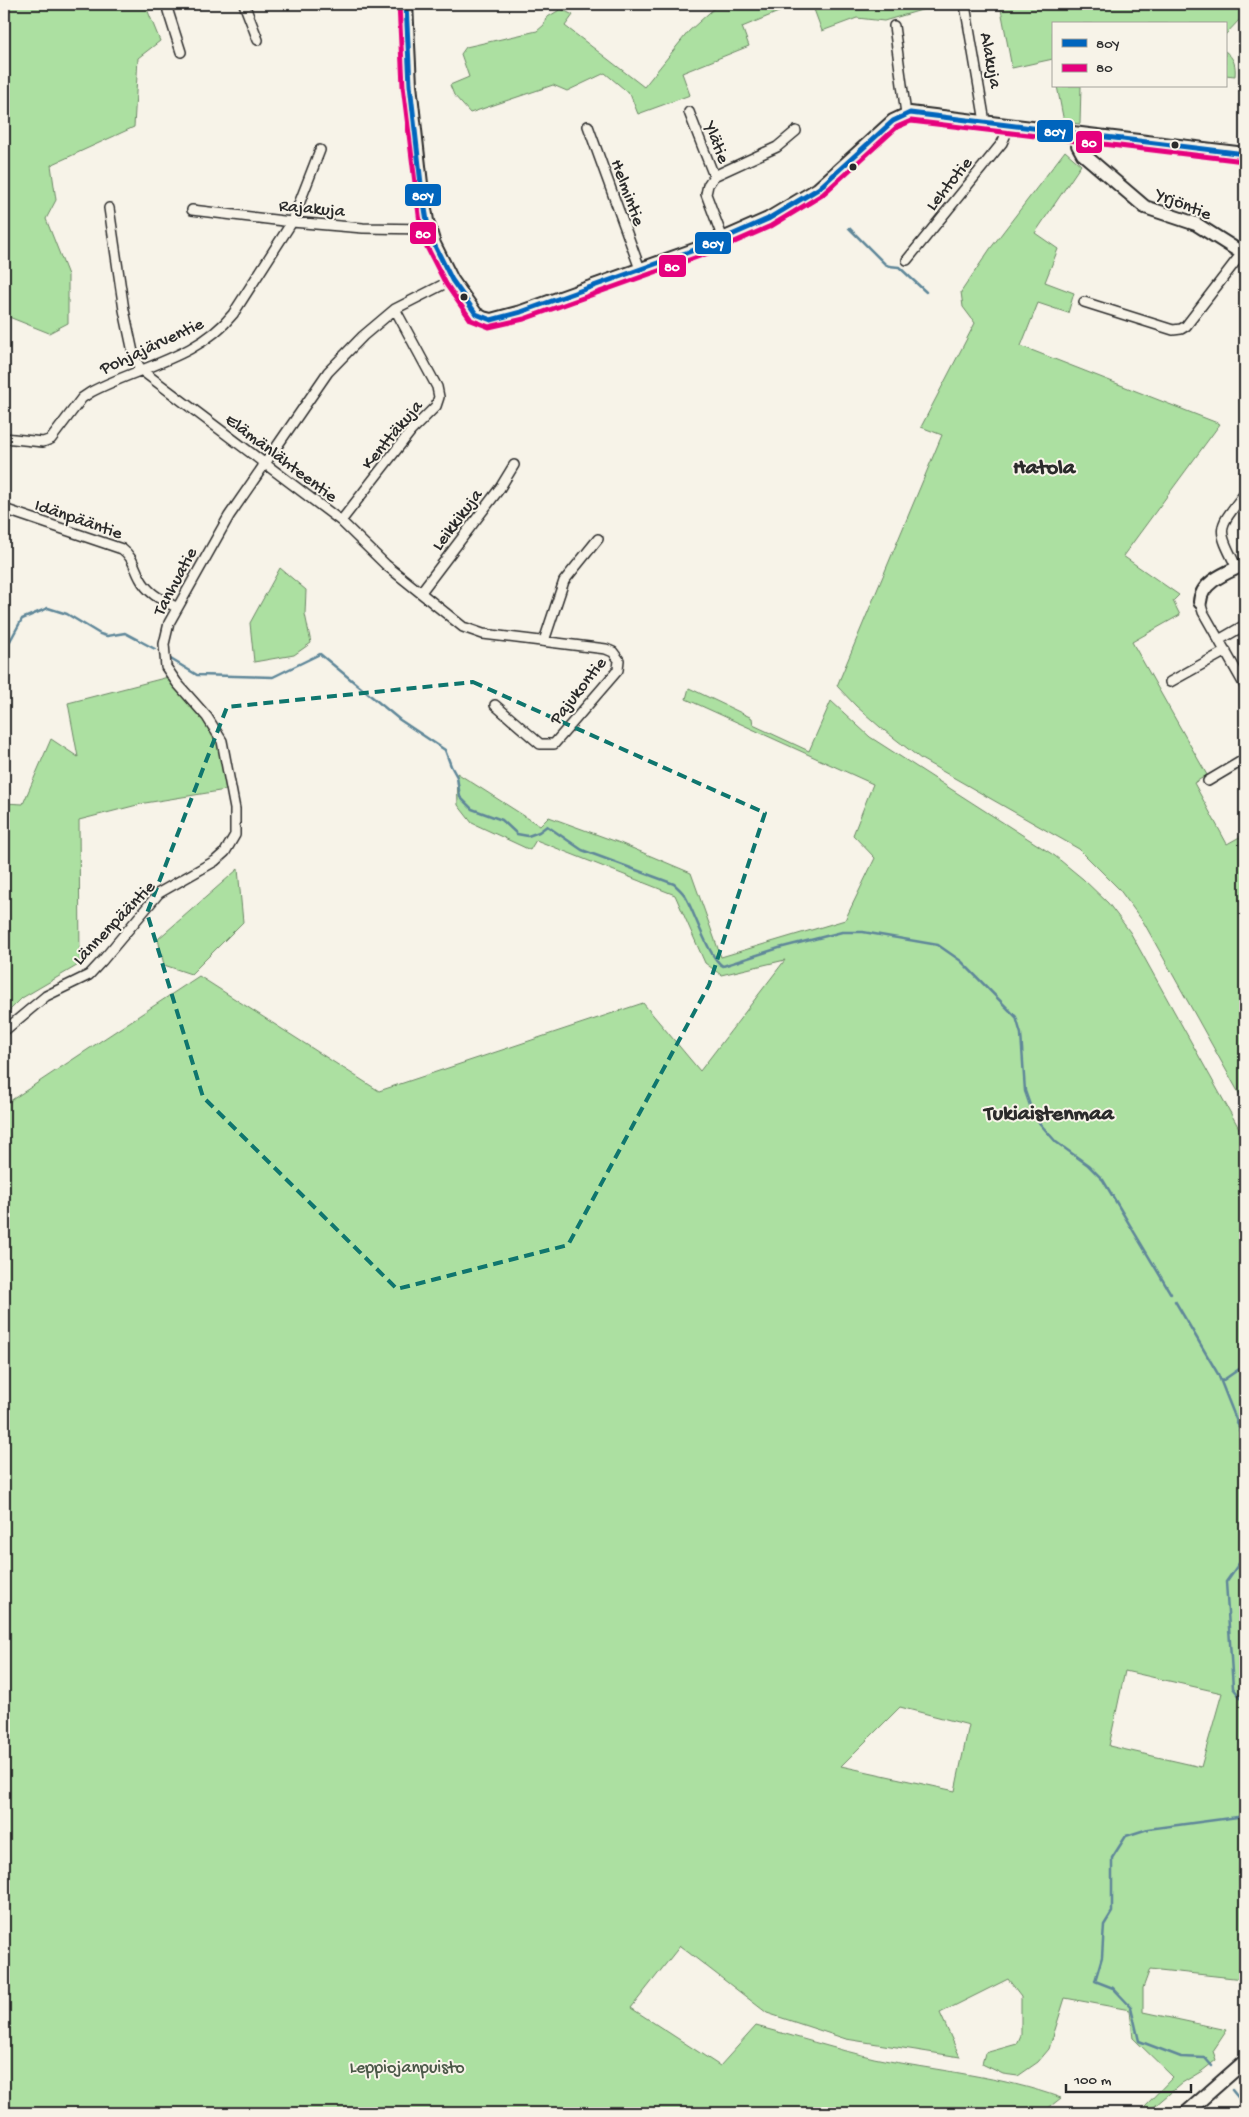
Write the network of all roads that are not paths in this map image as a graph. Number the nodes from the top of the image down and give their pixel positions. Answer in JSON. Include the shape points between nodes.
{"nodes":[{"id":1,"x":170,"y":4,"type":"edge"},
{"id":2,"x":244,"y":4,"type":"edge"},
{"id":3,"x":406,"y":4,"type":"edge"},
{"id":4,"x":965,"y":5,"type":"edge"},
{"id":5,"x":894,"y":26,"type":"dead end"},
{"id":6,"x":258,"y":40,"type":"dead end"},
{"id":7,"x":181,"y":52,"type":"dead end"},
{"id":8,"x":689,"y":112,"type":"dead end"},
{"id":9,"x":906,"y":114,"type":"junction"},
{"id":10,"x":985,"y":122,"type":"junction"},
{"id":11,"x":1010,"y":125,"type":"junction"},
{"id":12,"x":588,"y":126,"type":"dead end"},
{"id":13,"x":796,"y":131,"type":"dead end"},
{"id":14,"x":1078,"y":134,"type":"junction"},
{"id":15,"x":320,"y":150,"type":"dead end"},
{"id":16,"x":1245,"y":154,"type":"edge"},
{"id":17,"x":714,"y":176,"type":"junction"},
{"id":18,"x":109,"y":208,"type":"dead end"},
{"id":19,"x":192,"y":210,"type":"dead end"},
{"id":20,"x":292,"y":222,"type":"junction"},
{"id":21,"x":429,"y":229,"type":"junction"},
{"id":22,"x":723,"y":239,"type":"junction"},
{"id":23,"x":1244,"y":254,"type":"edge"},
{"id":24,"x":907,"y":260,"type":"dead end"},
{"id":25,"x":640,"y":269,"type":"junction"},
{"id":26,"x":452,"y":280,"type":"junction"},
{"id":27,"x":1084,"y":302,"type":"dead end"},
{"id":28,"x":395,"y":309,"type":"junction"},
{"id":29,"x":141,"y":370,"type":"junction"},
{"id":30,"x":4,"y":438,"type":"edge"},
{"id":31,"x":266,"y":465,"type":"junction"},
{"id":32,"x":514,"y":465,"type":"dead end"},
{"id":33,"x":1245,"y":493,"type":"edge"},
{"id":34,"x":4,"y":509,"type":"edge"},
{"id":35,"x":341,"y":521,"type":"junction"},
{"id":36,"x":598,"y":539,"type":"dead end"},
{"id":37,"x":1241,"y":566,"type":"edge"},
{"id":38,"x":421,"y":592,"type":"junction"},
{"id":39,"x":1200,"y":602,"type":"joint"},
{"id":40,"x":176,"y":608,"type":"junction"},
{"id":41,"x":1245,"y":625,"type":"edge"},
{"id":42,"x":1219,"y":640,"type":"junction"},
{"id":43,"x":544,"y":641,"type":"junction"},
{"id":44,"x":1226,"y":651,"type":"junction"},
{"id":45,"x":166,"y":667,"type":"joint"},
{"id":46,"x":1170,"y":682,"type":"dead end"},
{"id":47,"x":1245,"y":686,"type":"edge"},
{"id":48,"x":495,"y":705,"type":"dead end"},
{"id":49,"x":1245,"y":759,"type":"edge"},
{"id":50,"x":1208,"y":781,"type":"dead end"},
{"id":51,"x":4,"y":1031,"type":"edge"},
{"id":52,"x":1245,"y":2061,"type":"edge"},
{"id":53,"x":1186,"y":2113,"type":"edge"}],
"edges":[{"from":1,"to":7,"type":"street","via":[[168,11]]},
{"from":2,"to":6,"type":"street"},
{"from":3,"to":21,"type":"street","via":[[410,85]]},
{"from":4,"to":10,"type":"street","name":"Alakuja"},
{"from":5,"to":9,"type":"street"},
{"from":8,"to":17,"type":"street","name":"Ylätie"},
{"from":9,"to":10,"type":"street"},
{"from":9,"to":22,"type":"street","via":[[893,121],[812,193],[768,219]]},
{"from":10,"to":11,"type":"street"},
{"from":11,"to":14,"type":"street"},
{"from":11,"to":24,"type":"street","name":"Lehtotie","via":[[1002,143]]},
{"from":12,"to":25,"type":"street","name":"Helmintie"},
{"from":13,"to":17,"type":"street","via":[[777,147]]},
{"from":14,"to":16,"type":"street"},
{"from":14,"to":23,"type":"street","name":"Yrjöntie","via":[[1078,145],[1083,154],[1139,203],[1196,224]]},
{"from":15,"to":20,"type":"street","name":"Pohjajärventie"},
{"from":17,"to":22,"type":"street","name":"Ylätie","via":[[706,194]]},
{"from":18,"to":29,"type":"street","via":[[124,310],[134,357]]},
{"from":19,"to":20,"type":"street","name":"Rajakuja"},
{"from":20,"to":21,"type":"street","name":"Rajakuja"},
{"from":20,"to":29,"type":"street","name":"Pohjajärventie","via":[[221,328],[204,342]]},
{"from":21,"to":26,"type":"street"},
{"from":22,"to":25,"type":"street"},
{"from":23,"to":27,"type":"street","via":[[1181,329],[1173,330]]},
{"from":25,"to":26,"type":"street","via":[[505,317],[487,320],[474,312]]},
{"from":26,"to":28,"type":"street","name":"Tanhuatie"},
{"from":28,"to":31,"type":"street","name":"Tanhuatie","via":[[328,372]]},
{"from":28,"to":35,"type":"street","name":"Kenttäkuja","via":[[437,387],[438,401]]},
{"from":29,"to":30,"type":"street","name":"Pohjajärventie","via":[[87,395],[51,439],[43,442]]},
{"from":29,"to":31,"type":"street","name":"Elämänlähteentie"},
{"from":31,"to":35,"type":"street","name":"Elämänlähteentie"},
{"from":31,"to":40,"type":"street","name":"Tanhuatie","via":[[229,516]]},
{"from":32,"to":38,"type":"street","name":"Leikkikuja"},
{"from":33,"to":37,"type":"street","via":[[1221,530],[1224,542]]},
{"from":34,"to":40,"type":"street","name":"Idänpääntie","via":[[122,549],[130,556],[152,594]]},
{"from":35,"to":38,"type":"street","name":"Elämänlähteentie","via":[[386,565]]},
{"from":36,"to":43,"type":"street","via":[[564,581]]},
{"from":37,"to":39,"type":"street","via":[[1205,587]]},
{"from":38,"to":43,"type":"street","name":"Elämänlähteentie","via":[[463,626],[477,632]]},
{"from":39,"to":42,"type":"street"},
{"from":40,"to":45,"type":"street","name":"Tanhuatie","via":[[164,644]]},
{"from":41,"to":42,"type":"street"},
{"from":42,"to":44,"type":"street"},
{"from":43,"to":48,"type":"street","name":"Pajukontie","via":[[610,650],[618,658],[620,667],[554,744],[540,744]]},
{"from":44,"to":46,"type":"street"},
{"from":44,"to":47,"type":"street"},
{"from":45,"to":51,"type":"street","name":"Lännenpääntie","via":[[222,740],[235,809],[235,835],[215,861],[159,893],[88,975],[46,996]]},
{"from":49,"to":50,"type":"street"},
{"from":52,"to":53,"type":"street"}]}
